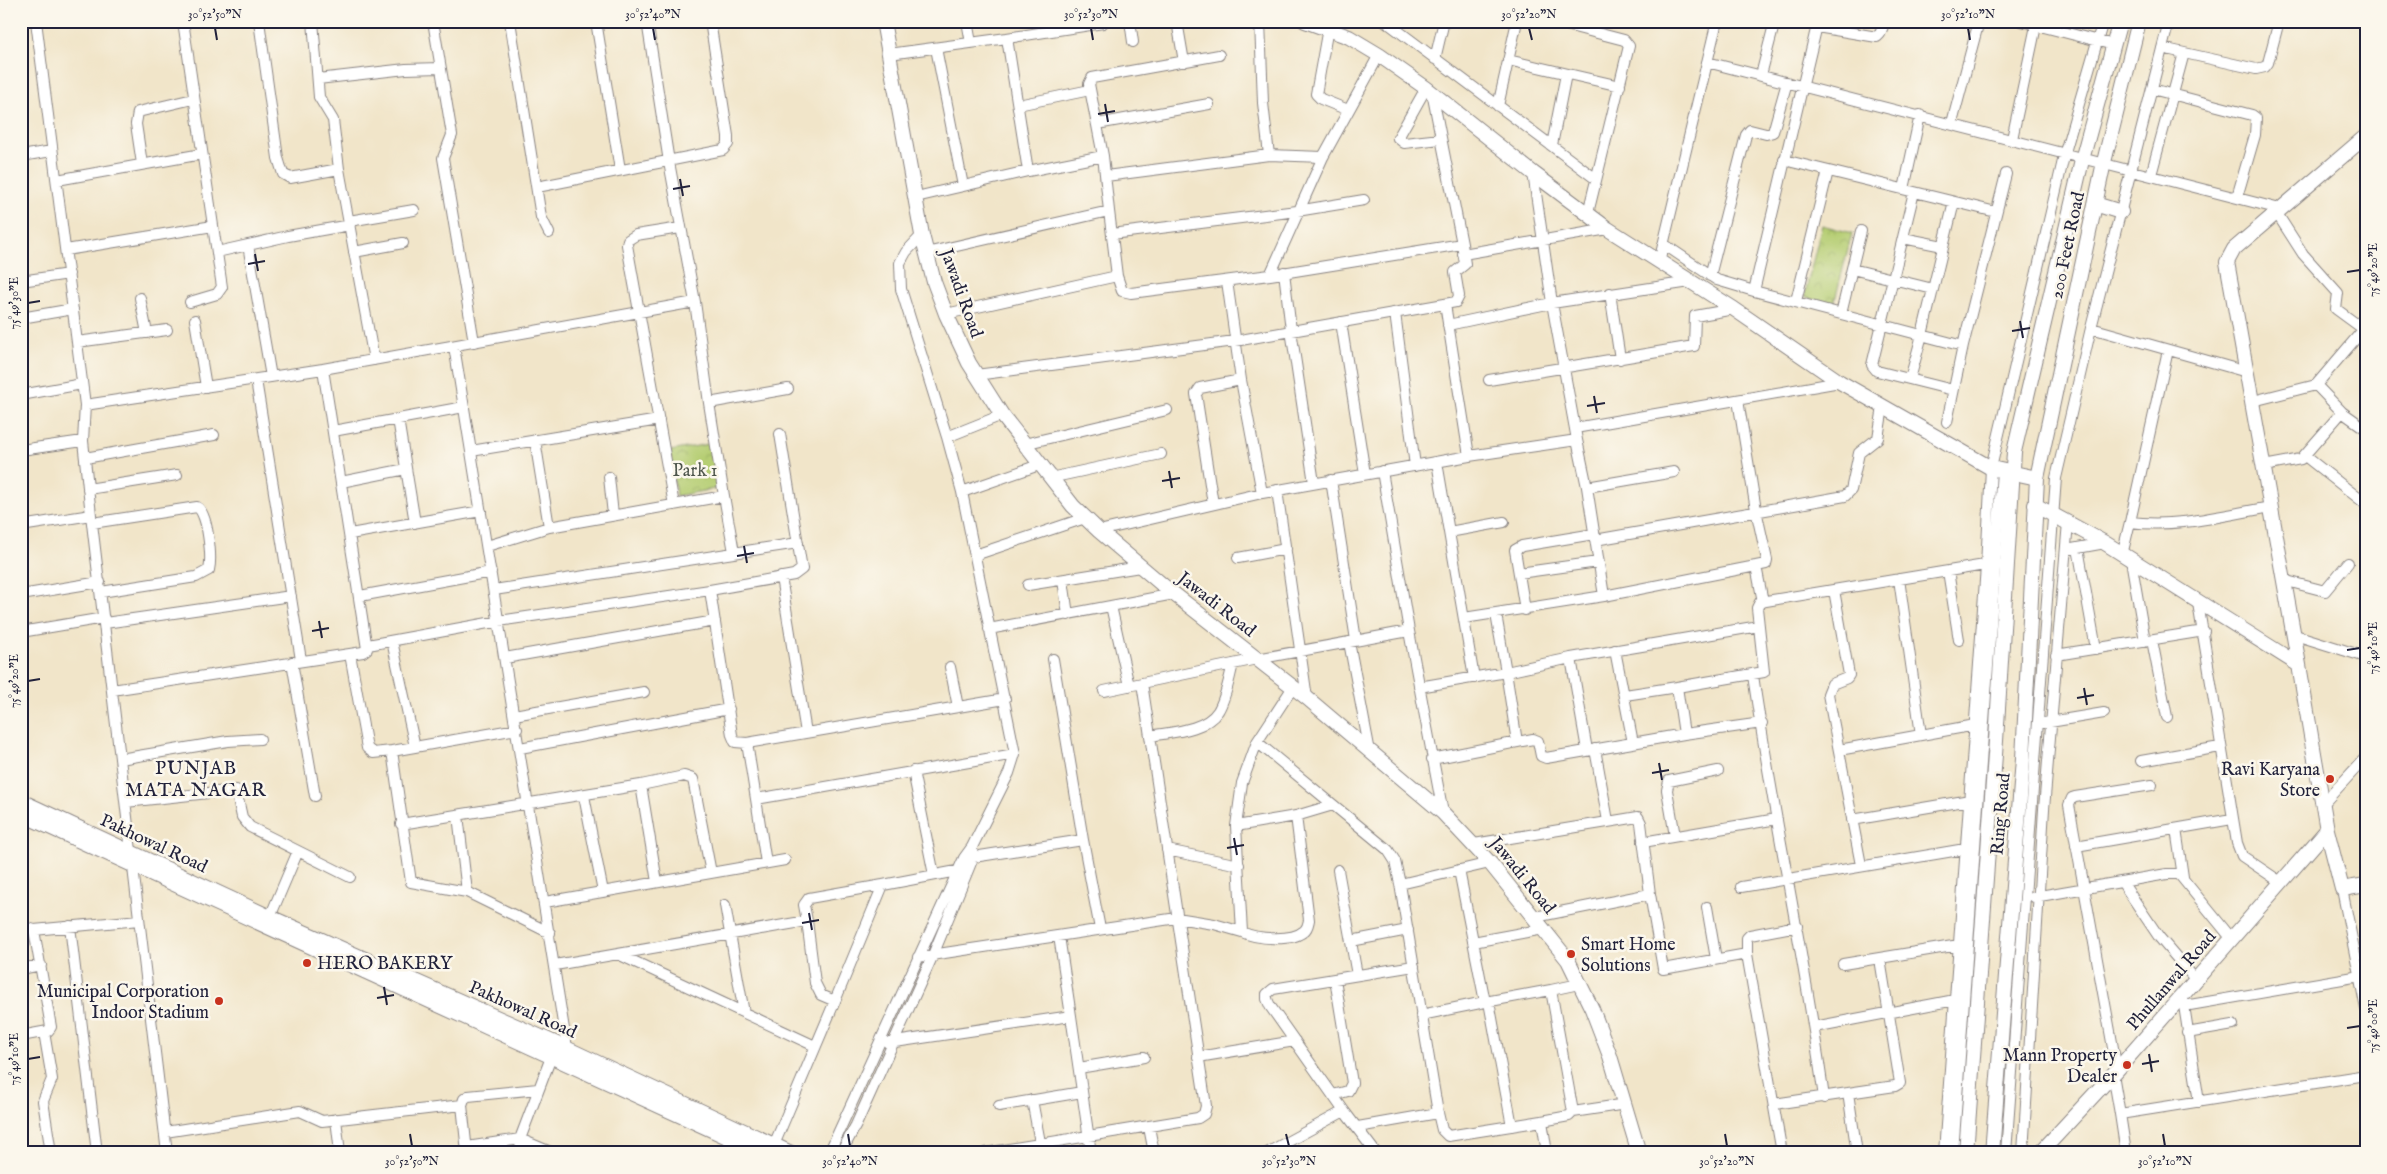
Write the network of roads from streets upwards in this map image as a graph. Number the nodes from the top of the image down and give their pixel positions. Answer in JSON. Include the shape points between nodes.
{"nodes":[{"id":1,"x":36,"y":21,"type":"edge"},
{"id":2,"x":183,"y":21,"type":"edge"},
{"id":3,"x":259,"y":21,"type":"edge"},
{"id":4,"x":313,"y":21,"type":"edge"},
{"id":5,"x":433,"y":21,"type":"edge"},
{"id":6,"x":510,"y":21,"type":"edge"},
{"id":7,"x":596,"y":21,"type":"edge"},
{"id":8,"x":647,"y":21,"type":"edge"},
{"id":9,"x":710,"y":21,"type":"edge"},
{"id":10,"x":882,"y":21,"type":"edge"},
{"id":11,"x":968,"y":21,"type":"edge"},
{"id":12,"x":1130,"y":21,"type":"edge"},
{"id":13,"x":1177,"y":21,"type":"edge"},
{"id":14,"x":1260,"y":21,"type":"edge"},
{"id":15,"x":1305,"y":21,"type":"edge"},
{"id":16,"x":1385,"y":21,"type":"edge"},
{"id":17,"x":1444,"y":21,"type":"edge"},
{"id":18,"x":1517,"y":21,"type":"edge"},
{"id":19,"x":1551,"y":21,"type":"edge"},
{"id":20,"x":1717,"y":21,"type":"edge"},
{"id":21,"x":1775,"y":21,"type":"edge"},
{"id":22,"x":1884,"y":21,"type":"edge"},
{"id":23,"x":1979,"y":21,"type":"edge"},
{"id":24,"x":2021,"y":21,"type":"edge"},
{"id":25,"x":2102,"y":21,"type":"edge"},
{"id":26,"x":2120,"y":21,"type":"edge"},
{"id":27,"x":2139,"y":21,"type":"edge"},
{"id":28,"x":2169,"y":21,"type":"edge"},
{"id":29,"x":2279,"y":21,"type":"edge"},
{"id":30,"x":1103,"y":23,"type":"dead end"},
{"id":31,"x":2037,"y":23,"type":"edge"},
{"id":32,"x":1817,"y":24,"type":"edge"},
{"id":33,"x":1327,"y":25,"type":"edge"},
{"id":34,"x":1007,"y":38,"type":"junction"},
{"id":35,"x":2098,"y":41,"type":"junction"},
{"id":36,"x":1133,"y":42,"type":"dead end"},
{"id":37,"x":971,"y":43,"type":"junction"},
{"id":38,"x":2114,"y":45,"type":"junction"},
{"id":39,"x":936,"y":48,"type":"junction"},
{"id":40,"x":2162,"y":48,"type":"junction"},
{"id":41,"x":2184,"y":53,"type":"junction"},
{"id":42,"x":889,"y":54,"type":"junction"},
{"id":43,"x":1219,"y":55,"type":"dead end"},
{"id":44,"x":1379,"y":55,"type":"junction"},
{"id":45,"x":1435,"y":59,"type":"junction"},
{"id":46,"x":1508,"y":60,"type":"junction"},
{"id":47,"x":1184,"y":62,"type":"junction"},
{"id":48,"x":1707,"y":62,"type":"junction"},
{"id":49,"x":440,"y":68,"type":"junction"},
{"id":50,"x":1566,"y":74,"type":"junction"},
{"id":51,"x":1761,"y":75,"type":"junction"},
{"id":52,"x":318,"y":79,"type":"junction"},
{"id":53,"x":1787,"y":82,"type":"junction"},
{"id":54,"x":1620,"y":86,"type":"junction"},
{"id":55,"x":1802,"y":86,"type":"junction"},
{"id":56,"x":2152,"y":89,"type":"junction"},
{"id":57,"x":1090,"y":90,"type":"junction"},
{"id":58,"x":1429,"y":90,"type":"junction"},
{"id":59,"x":2173,"y":94,"type":"junction"},
{"id":60,"x":193,"y":99,"type":"junction"},
{"id":61,"x":1209,"y":104,"type":"dead end"},
{"id":62,"x":1018,"y":105,"type":"junction"},
{"id":63,"x":1498,"y":106,"type":"junction"},
{"id":64,"x":1348,"y":110,"type":"junction"},
{"id":65,"x":1920,"y":115,"type":"junction"},
{"id":66,"x":1952,"y":123,"type":"junction"},
{"id":67,"x":1097,"y":124,"type":"junction"},
{"id":68,"x":2366,"y":136,"type":"edge"},
{"id":69,"x":1441,"y":139,"type":"junction"},
{"id":70,"x":2012,"y":139,"type":"junction"},
{"id":71,"x":1552,"y":145,"type":"junction"},
{"id":72,"x":52,"y":151,"type":"junction"},
{"id":73,"x":2065,"y":152,"type":"junction"},
{"id":74,"x":202,"y":154,"type":"junction"},
{"id":75,"x":1269,"y":155,"type":"junction"},
{"id":76,"x":21,"y":156,"type":"edge"},
{"id":77,"x":1103,"y":156,"type":"junction"},
{"id":78,"x":1323,"y":156,"type":"junction"},
{"id":79,"x":2083,"y":156,"type":"junction"},
{"id":80,"x":1784,"y":160,"type":"junction"},
{"id":81,"x":669,"y":162,"type":"junction"},
{"id":82,"x":2104,"y":162,"type":"junction"},
{"id":83,"x":142,"y":164,"type":"junction"},
{"id":84,"x":340,"y":169,"type":"junction"},
{"id":85,"x":620,"y":170,"type":"junction"},
{"id":86,"x":2132,"y":170,"type":"junction"},
{"id":87,"x":1028,"y":171,"type":"junction"},
{"id":88,"x":1828,"y":171,"type":"junction"},
{"id":89,"x":1533,"y":173,"type":"junction"},
{"id":90,"x":2006,"y":174,"type":"dead end"},
{"id":91,"x":2151,"y":175,"type":"junction"},
{"id":92,"x":1106,"y":176,"type":"junction"},
{"id":93,"x":57,"y":180,"type":"junction"},
{"id":94,"x":1596,"y":180,"type":"junction"},
{"id":95,"x":963,"y":186,"type":"junction"},
{"id":96,"x":537,"y":188,"type":"junction"},
{"id":97,"x":1909,"y":191,"type":"junction"},
{"id":98,"x":916,"y":196,"type":"junction"},
{"id":99,"x":2237,"y":197,"type":"junction"},
{"id":100,"x":1364,"y":200,"type":"dead end"},
{"id":101,"x":1954,"y":202,"type":"junction"},
{"id":102,"x":2095,"y":204,"type":"junction"},
{"id":103,"x":414,"y":210,"type":"dead end"},
{"id":104,"x":2278,"y":210,"type":"junction"},
{"id":105,"x":1109,"y":211,"type":"junction"},
{"id":106,"x":1298,"y":211,"type":"junction"},
{"id":107,"x":1996,"y":212,"type":"junction"},
{"id":108,"x":2121,"y":212,"type":"junction"},
{"id":109,"x":1588,"y":213,"type":"junction"},
{"id":110,"x":349,"y":223,"type":"junction"},
{"id":111,"x":213,"y":226,"type":"junction"},
{"id":112,"x":680,"y":228,"type":"junction"},
{"id":113,"x":1608,"y":229,"type":"junction"},
{"id":114,"x":1861,"y":231,"type":"dead end"},
{"id":115,"x":549,"y":233,"type":"dead end"},
{"id":116,"x":1112,"y":234,"type":"junction"},
{"id":117,"x":922,"y":235,"type":"junction"},
{"id":118,"x":1903,"y":238,"type":"junction"},
{"id":119,"x":1544,"y":240,"type":"junction"},
{"id":120,"x":403,"y":243,"type":"dead end"},
{"id":121,"x":248,"y":245,"type":"junction"},
{"id":122,"x":1665,"y":245,"type":"junction"},
{"id":123,"x":1944,"y":246,"type":"junction"},
{"id":124,"x":1462,"y":249,"type":"junction"},
{"id":125,"x":66,"y":250,"type":"junction"},
{"id":126,"x":217,"y":252,"type":"junction"},
{"id":127,"x":354,"y":252,"type":"junction"},
{"id":128,"x":926,"y":253,"type":"junction"},
{"id":129,"x":1659,"y":262,"type":"junction"},
{"id":130,"x":1852,"y":269,"type":"junction"},
{"id":131,"x":1284,"y":272,"type":"junction"},
{"id":132,"x":69,"y":274,"type":"junction"},
{"id":133,"x":1270,"y":275,"type":"junction"},
{"id":134,"x":1117,"y":276,"type":"junction"},
{"id":135,"x":1710,"y":276,"type":"junction"},
{"id":136,"x":1893,"y":280,"type":"junction"},
{"id":137,"x":21,"y":281,"type":"edge"},
{"id":138,"x":1227,"y":281,"type":"junction"},
{"id":139,"x":1690,"y":282,"type":"junction"},
{"id":140,"x":1933,"y":289,"type":"junction"},
{"id":141,"x":1754,"y":291,"type":"junction"},
{"id":142,"x":1610,"y":293,"type":"junction"},
{"id":143,"x":140,"y":298,"type":"dead end"},
{"id":144,"x":190,"y":302,"type":"dead end"},
{"id":145,"x":695,"y":302,"type":"junction"},
{"id":146,"x":1796,"y":302,"type":"junction"},
{"id":147,"x":1552,"y":303,"type":"junction"},
{"id":148,"x":1446,"y":304,"type":"junction"},
{"id":149,"x":73,"y":309,"type":"junction"},
{"id":150,"x":1734,"y":309,"type":"junction"},
{"id":151,"x":640,"y":312,"type":"junction"},
{"id":152,"x":1394,"y":312,"type":"junction"},
{"id":153,"x":946,"y":314,"type":"junction"},
{"id":154,"x":1841,"y":314,"type":"junction"},
{"id":155,"x":21,"y":318,"type":"edge"},
{"id":156,"x":195,"y":320,"type":"dead end"},
{"id":157,"x":1340,"y":322,"type":"junction"},
{"id":158,"x":1883,"y":325,"type":"junction"},
{"id":159,"x":1448,"y":326,"type":"junction"},
{"id":160,"x":2091,"y":328,"type":"junction"},
{"id":161,"x":167,"y":330,"type":"dead end"},
{"id":162,"x":1291,"y":330,"type":"junction"},
{"id":163,"x":2364,"y":331,"type":"edge"},
{"id":164,"x":147,"y":332,"type":"junction"},
{"id":165,"x":1922,"y":335,"type":"junction"},
{"id":166,"x":1235,"y":341,"type":"junction"},
{"id":167,"x":77,"y":342,"type":"junction"},
{"id":168,"x":474,"y":342,"type":"junction"},
{"id":169,"x":454,"y":346,"type":"junction"},
{"id":170,"x":1963,"y":346,"type":"junction"},
{"id":171,"x":2168,"y":350,"type":"junction"},
{"id":172,"x":1620,"y":359,"type":"junction"},
{"id":173,"x":374,"y":360,"type":"junction"},
{"id":174,"x":1564,"y":369,"type":"junction"},
{"id":175,"x":323,"y":370,"type":"junction"},
{"id":176,"x":2247,"y":372,"type":"junction"},
{"id":177,"x":976,"y":375,"type":"junction"},
{"id":178,"x":271,"y":377,"type":"junction"},
{"id":179,"x":1910,"y":379,"type":"junction"},
{"id":180,"x":256,"y":380,"type":"junction"},
{"id":181,"x":1241,"y":380,"type":"junction"},
{"id":182,"x":1490,"y":380,"type":"dead end"},
{"id":183,"x":1840,"y":382,"type":"junction"},
{"id":184,"x":82,"y":384,"type":"junction"},
{"id":185,"x":2316,"y":385,"type":"junction"},
{"id":186,"x":206,"y":387,"type":"junction"},
{"id":187,"x":788,"y":389,"type":"dead end"},
{"id":188,"x":1953,"y":390,"type":"junction"},
{"id":189,"x":21,"y":395,"type":"edge"},
{"id":190,"x":1738,"y":400,"type":"junction"},
{"id":191,"x":2253,"y":401,"type":"junction"},
{"id":192,"x":709,"y":403,"type":"junction"},
{"id":193,"x":85,"y":405,"type":"junction"},
{"id":194,"x":464,"y":407,"type":"junction"},
{"id":195,"x":1883,"y":407,"type":"junction"},
{"id":196,"x":1167,"y":410,"type":"dead end"},
{"id":197,"x":2342,"y":412,"type":"junction"},
{"id":198,"x":1002,"y":415,"type":"junction"},
{"id":199,"x":398,"y":419,"type":"junction"},
{"id":200,"x":659,"y":420,"type":"junction"},
{"id":201,"x":1946,"y":422,"type":"dead end"},
{"id":202,"x":1575,"y":428,"type":"junction"},
{"id":203,"x":2366,"y":429,"type":"edge"},
{"id":204,"x":333,"y":431,"type":"junction"},
{"id":205,"x":780,"y":434,"type":"dead end"},
{"id":206,"x":214,"y":435,"type":"dead end"},
{"id":207,"x":948,"y":438,"type":"junction"},
{"id":208,"x":535,"y":440,"type":"junction"},
{"id":209,"x":1577,"y":440,"type":"junction"},
{"id":210,"x":83,"y":441,"type":"junction"},
{"id":211,"x":1024,"y":444,"type":"junction"},
{"id":212,"x":21,"y":450,"type":"edge"},
{"id":213,"x":471,"y":451,"type":"junction"},
{"id":214,"x":1161,"y":454,"type":"dead end"},
{"id":215,"x":1469,"y":456,"type":"junction"},
{"id":216,"x":2305,"y":456,"type":"junction"},
{"id":217,"x":85,"y":458,"type":"junction"},
{"id":218,"x":1437,"y":462,"type":"junction"},
{"id":219,"x":1040,"y":465,"type":"junction"},
{"id":220,"x":1415,"y":466,"type":"junction"},
{"id":221,"x":2264,"y":466,"type":"junction"},
{"id":222,"x":406,"y":469,"type":"junction"},
{"id":223,"x":1382,"y":471,"type":"junction"},
{"id":224,"x":2002,"y":471,"type":"junction"},
{"id":225,"x":1674,"y":472,"type":"dead end"},
{"id":226,"x":1365,"y":474,"type":"junction"},
{"id":227,"x":178,"y":475,"type":"dead end"},
{"id":228,"x":609,"y":477,"type":"dead end"},
{"id":229,"x":1050,"y":478,"type":"junction"},
{"id":230,"x":2037,"y":478,"type":"junction"},
{"id":231,"x":1331,"y":480,"type":"junction"},
{"id":232,"x":341,"y":482,"type":"junction"},
{"id":233,"x":1314,"y":483,"type":"junction"},
{"id":234,"x":1587,"y":487,"type":"junction"},
{"id":235,"x":88,"y":490,"type":"junction"},
{"id":236,"x":1278,"y":490,"type":"junction"},
{"id":237,"x":962,"y":492,"type":"junction"},
{"id":238,"x":1262,"y":493,"type":"junction"},
{"id":239,"x":724,"y":496,"type":"junction"},
{"id":240,"x":2365,"y":502,"type":"edge"},
{"id":241,"x":1213,"y":504,"type":"junction"},
{"id":242,"x":674,"y":505,"type":"junction"},
{"id":243,"x":2035,"y":505,"type":"junction"},
{"id":244,"x":2271,"y":507,"type":"junction"},
{"id":245,"x":1756,"y":510,"type":"junction"},
{"id":246,"x":481,"y":511,"type":"junction"},
{"id":247,"x":2054,"y":514,"type":"junction"},
{"id":248,"x":613,"y":515,"type":"junction"},
{"id":249,"x":1085,"y":518,"type":"junction"},
{"id":250,"x":92,"y":519,"type":"junction"},
{"id":251,"x":1504,"y":522,"type":"dead end"},
{"id":252,"x":2068,"y":522,"type":"junction"},
{"id":253,"x":2130,"y":522,"type":"junction"},
{"id":254,"x":415,"y":523,"type":"junction"},
{"id":255,"x":21,"y":526,"type":"edge"},
{"id":256,"x":549,"y":527,"type":"junction"},
{"id":257,"x":1099,"y":531,"type":"junction"},
{"id":258,"x":1449,"y":532,"type":"junction"},
{"id":259,"x":350,"y":534,"type":"junction"},
{"id":260,"x":1594,"y":537,"type":"junction"},
{"id":261,"x":798,"y":543,"type":"junction"},
{"id":262,"x":2105,"y":543,"type":"junction"},
{"id":263,"x":487,"y":546,"type":"junction"},
{"id":264,"x":2078,"y":548,"type":"junction"},
{"id":265,"x":1286,"y":549,"type":"junction"},
{"id":266,"x":2064,"y":551,"type":"junction"},
{"id":267,"x":734,"y":552,"type":"junction"},
{"id":268,"x":975,"y":555,"type":"junction"},
{"id":269,"x":1238,"y":558,"type":"dead end"},
{"id":270,"x":2126,"y":558,"type":"junction"},
{"id":271,"x":1598,"y":562,"type":"junction"},
{"id":272,"x":2348,"y":563,"type":"dead end"},
{"id":273,"x":1992,"y":564,"type":"junction"},
{"id":274,"x":1756,"y":566,"type":"junction"},
{"id":275,"x":1140,"y":567,"type":"junction"},
{"id":276,"x":1948,"y":571,"type":"junction"},
{"id":277,"x":491,"y":572,"type":"junction"},
{"id":278,"x":1519,"y":573,"type":"junction"},
{"id":279,"x":781,"y":577,"type":"junction"},
{"id":280,"x":1899,"y":579,"type":"junction"},
{"id":281,"x":1063,"y":580,"type":"junction"},
{"id":282,"x":2283,"y":580,"type":"junction"},
{"id":283,"x":1028,"y":585,"type":"dead end"},
{"id":284,"x":101,"y":587,"type":"junction"},
{"id":285,"x":494,"y":590,"type":"junction"},
{"id":286,"x":710,"y":590,"type":"junction"},
{"id":287,"x":1834,"y":590,"type":"junction"},
{"id":288,"x":1174,"y":594,"type":"junction"},
{"id":289,"x":21,"y":595,"type":"edge"},
{"id":290,"x":291,"y":596,"type":"junction"},
{"id":291,"x":360,"y":596,"type":"junction"},
{"id":292,"x":1604,"y":596,"type":"junction"},
{"id":293,"x":1763,"y":602,"type":"junction"},
{"id":294,"x":2198,"y":603,"type":"junction"},
{"id":295,"x":1111,"y":606,"type":"junction"},
{"id":296,"x":1525,"y":610,"type":"junction"},
{"id":297,"x":1496,"y":614,"type":"junction"},
{"id":298,"x":1068,"y":615,"type":"junction"},
{"id":299,"x":1464,"y":618,"type":"junction"},
{"id":300,"x":104,"y":621,"type":"junction"},
{"id":301,"x":499,"y":621,"type":"junction"},
{"id":302,"x":715,"y":621,"type":"junction"},
{"id":303,"x":1759,"y":626,"type":"junction"},
{"id":304,"x":990,"y":629,"type":"junction"},
{"id":305,"x":1409,"y":631,"type":"junction"},
{"id":306,"x":2204,"y":631,"type":"junction"},
{"id":307,"x":21,"y":632,"type":"edge"},
{"id":308,"x":2292,"y":634,"type":"junction"},
{"id":309,"x":1959,"y":640,"type":"dead end"},
{"id":310,"x":2149,"y":640,"type":"junction"},
{"id":311,"x":392,"y":641,"type":"junction"},
{"id":312,"x":1353,"y":641,"type":"junction"},
{"id":313,"x":368,"y":645,"type":"junction"},
{"id":314,"x":1615,"y":650,"type":"junction"},
{"id":315,"x":2096,"y":650,"type":"junction"},
{"id":316,"x":1300,"y":651,"type":"junction"},
{"id":317,"x":350,"y":654,"type":"junction"},
{"id":318,"x":2056,"y":655,"type":"junction"},
{"id":319,"x":2366,"y":657,"type":"edge"},
{"id":320,"x":505,"y":658,"type":"junction"},
{"id":321,"x":1571,"y":658,"type":"junction"},
{"id":322,"x":1053,"y":659,"type":"dead end"},
{"id":323,"x":1257,"y":659,"type":"junction"},
{"id":324,"x":297,"y":661,"type":"junction"},
{"id":325,"x":1233,"y":664,"type":"junction"},
{"id":326,"x":2298,"y":664,"type":"junction"},
{"id":327,"x":950,"y":666,"type":"dead end"},
{"id":328,"x":1506,"y":672,"type":"junction"},
{"id":329,"x":1753,"y":674,"type":"junction"},
{"id":330,"x":1474,"y":678,"type":"junction"},
{"id":331,"x":1142,"y":683,"type":"junction"},
{"id":332,"x":1128,"y":686,"type":"junction"},
{"id":333,"x":1292,"y":687,"type":"junction"},
{"id":334,"x":1419,"y":687,"type":"junction"},
{"id":335,"x":1677,"y":687,"type":"junction"},
{"id":336,"x":112,"y":690,"type":"junction"},
{"id":337,"x":1104,"y":691,"type":"dead end"},
{"id":338,"x":644,"y":692,"type":"dead end"},
{"id":339,"x":1624,"y":695,"type":"junction"},
{"id":340,"x":1307,"y":698,"type":"junction"},
{"id":341,"x":1005,"y":699,"type":"junction"},
{"id":342,"x":958,"y":707,"type":"junction"},
{"id":343,"x":729,"y":709,"type":"junction"},
{"id":344,"x":2104,"y":713,"type":"dead end"},
{"id":345,"x":514,"y":715,"type":"junction"},
{"id":346,"x":2167,"y":717,"type":"dead end"},
{"id":347,"x":2051,"y":722,"type":"junction"},
{"id":348,"x":1762,"y":723,"type":"junction"},
{"id":349,"x":1980,"y":724,"type":"junction"},
{"id":350,"x":2038,"y":724,"type":"junction"},
{"id":351,"x":516,"y":729,"type":"junction"},
{"id":352,"x":806,"y":733,"type":"junction"},
{"id":353,"x":1684,"y":734,"type":"junction"},
{"id":354,"x":1921,"y":735,"type":"junction"},
{"id":355,"x":1150,"y":736,"type":"junction"},
{"id":356,"x":260,"y":739,"type":"dead end"},
{"id":357,"x":1257,"y":742,"type":"junction"},
{"id":358,"x":1516,"y":742,"type":"junction"},
{"id":359,"x":747,"y":743,"type":"junction"},
{"id":360,"x":1632,"y":743,"type":"junction"},
{"id":361,"x":415,"y":747,"type":"junction"},
{"id":362,"x":2220,"y":747,"type":"junction"},
{"id":363,"x":520,"y":748,"type":"junction"},
{"id":364,"x":1591,"y":750,"type":"junction"},
{"id":365,"x":1839,"y":750,"type":"junction"},
{"id":366,"x":392,"y":751,"type":"junction"},
{"id":367,"x":1370,"y":752,"type":"junction"},
{"id":368,"x":1015,"y":754,"type":"junction"},
{"id":369,"x":2366,"y":757,"type":"edge"},
{"id":370,"x":120,"y":759,"type":"junction"},
{"id":371,"x":1432,"y":759,"type":"junction"},
{"id":372,"x":2141,"y":761,"type":"dead end"},
{"id":373,"x":913,"y":771,"type":"junction"},
{"id":374,"x":1718,"y":771,"type":"dead end"},
{"id":375,"x":641,"y":785,"type":"junction"},
{"id":376,"x":2152,"y":785,"type":"dead end"},
{"id":377,"x":315,"y":796,"type":"dead end"},
{"id":378,"x":584,"y":796,"type":"junction"},
{"id":379,"x":756,"y":799,"type":"junction"},
{"id":380,"x":1974,"y":799,"type":"junction"},
{"id":381,"x":21,"y":801,"type":"edge"},
{"id":382,"x":126,"y":802,"type":"junction"},
{"id":383,"x":529,"y":803,"type":"junction"},
{"id":384,"x":1333,"y":805,"type":"junction"},
{"id":385,"x":2322,"y":805,"type":"junction"},
{"id":386,"x":2044,"y":809,"type":"junction"},
{"id":387,"x":2032,"y":811,"type":"junction"},
{"id":388,"x":1444,"y":813,"type":"junction"},
{"id":389,"x":21,"y":814,"type":"edge"},
{"id":390,"x":458,"y":815,"type":"junction"},
{"id":391,"x":1296,"y":816,"type":"junction"},
{"id":392,"x":1777,"y":819,"type":"junction"},
{"id":393,"x":2232,"y":819,"type":"junction"},
{"id":394,"x":1852,"y":820,"type":"junction"},
{"id":395,"x":1608,"y":821,"type":"junction"},
{"id":396,"x":401,"y":824,"type":"junction"},
{"id":397,"x":1236,"y":826,"type":"junction"},
{"id":398,"x":2176,"y":828,"type":"junction"},
{"id":399,"x":2327,"y":830,"type":"junction"},
{"id":400,"x":1675,"y":836,"type":"junction"},
{"id":401,"x":1083,"y":840,"type":"junction"},
{"id":402,"x":1643,"y":842,"type":"junction"},
{"id":403,"x":1474,"y":844,"type":"junction"},
{"id":404,"x":2076,"y":846,"type":"junction"},
{"id":405,"x":1970,"y":848,"type":"junction"},
{"id":406,"x":1167,"y":850,"type":"junction"},
{"id":407,"x":298,"y":851,"type":"junction"},
{"id":408,"x":970,"y":854,"type":"junction"},
{"id":409,"x":131,"y":859,"type":"junction"},
{"id":410,"x":785,"y":860,"type":"dead end"},
{"id":411,"x":766,"y":863,"type":"junction"},
{"id":412,"x":1490,"y":863,"type":"junction"},
{"id":413,"x":1238,"y":865,"type":"junction"},
{"id":414,"x":1861,"y":865,"type":"junction"},
{"id":415,"x":963,"y":870,"type":"junction"},
{"id":416,"x":1338,"y":870,"type":"dead end"},
{"id":417,"x":1459,"y":870,"type":"junction"},
{"id":418,"x":711,"y":873,"type":"junction"},
{"id":419,"x":934,"y":875,"type":"junction"},
{"id":420,"x":350,"y":877,"type":"dead end"},
{"id":421,"x":2184,"y":877,"type":"junction"},
{"id":422,"x":1787,"y":879,"type":"junction"},
{"id":423,"x":657,"y":882,"type":"junction"},
{"id":424,"x":2122,"y":882,"type":"junction"},
{"id":425,"x":2282,"y":883,"type":"junction"},
{"id":426,"x":1400,"y":884,"type":"junction"},
{"id":427,"x":883,"y":885,"type":"junction"},
{"id":428,"x":2366,"y":885,"type":"edge"},
{"id":429,"x":1741,"y":887,"type":"dead end"},
{"id":430,"x":2083,"y":889,"type":"junction"},
{"id":431,"x":2342,"y":889,"type":"junction"},
{"id":432,"x":467,"y":892,"type":"junction"},
{"id":433,"x":603,"y":892,"type":"junction"},
{"id":434,"x":1650,"y":894,"type":"junction"},
{"id":435,"x":2039,"y":896,"type":"junction"},
{"id":436,"x":2025,"y":898,"type":"junction"},
{"id":437,"x":545,"y":902,"type":"junction"},
{"id":438,"x":725,"y":905,"type":"dead end"},
{"id":439,"x":1707,"y":908,"type":"dead end"},
{"id":440,"x":270,"y":917,"type":"junction"},
{"id":441,"x":1535,"y":917,"type":"junction"},
{"id":442,"x":1177,"y":918,"type":"junction"},
{"id":443,"x":138,"y":920,"type":"junction"},
{"id":444,"x":807,"y":921,"type":"junction"},
{"id":445,"x":21,"y":925,"type":"edge"},
{"id":446,"x":70,"y":926,"type":"junction"},
{"id":447,"x":1797,"y":926,"type":"junction"},
{"id":448,"x":1544,"y":929,"type":"junction"},
{"id":449,"x":34,"y":930,"type":"junction"},
{"id":450,"x":1100,"y":930,"type":"junction"},
{"id":451,"x":1408,"y":930,"type":"junction"},
{"id":452,"x":1242,"y":932,"type":"junction"},
{"id":453,"x":550,"y":933,"type":"junction"},
{"id":454,"x":730,"y":934,"type":"junction"},
{"id":455,"x":1059,"y":936,"type":"junction"},
{"id":456,"x":2232,"y":939,"type":"junction"},
{"id":457,"x":1351,"y":941,"type":"junction"},
{"id":458,"x":1473,"y":942,"type":"junction"},
{"id":459,"x":1959,"y":945,"type":"junction"},
{"id":460,"x":618,"y":954,"type":"junction"},
{"id":461,"x":1747,"y":954,"type":"junction"},
{"id":462,"x":933,"y":955,"type":"junction"},
{"id":463,"x":918,"y":957,"type":"junction"},
{"id":464,"x":1716,"y":959,"type":"junction"},
{"id":465,"x":1880,"y":959,"type":"junction"},
{"id":466,"x":1843,"y":964,"type":"dead end"},
{"id":467,"x":41,"y":965,"type":"junction"},
{"id":468,"x":555,"y":965,"type":"junction"},
{"id":469,"x":1414,"y":966,"type":"junction"},
{"id":470,"x":21,"y":969,"type":"edge"},
{"id":471,"x":1357,"y":975,"type":"junction"},
{"id":472,"x":2363,"y":975,"type":"edge"},
{"id":473,"x":1335,"y":979,"type":"junction"},
{"id":474,"x":2195,"y":979,"type":"junction"},
{"id":475,"x":1580,"y":984,"type":"junction"},
{"id":476,"x":1551,"y":990,"type":"junction"},
{"id":477,"x":1955,"y":1000,"type":"junction"},
{"id":478,"x":2184,"y":1000,"type":"junction"},
{"id":479,"x":835,"y":1001,"type":"junction"},
{"id":480,"x":1487,"y":1002,"type":"junction"},
{"id":481,"x":2366,"y":1009,"type":"edge"},
{"id":482,"x":1888,"y":1012,"type":"junction"},
{"id":483,"x":744,"y":1013,"type":"junction"},
{"id":484,"x":1421,"y":1015,"type":"junction"},
{"id":485,"x":1071,"y":1016,"type":"junction"},
{"id":486,"x":2233,"y":1024,"type":"dead end"},
{"id":487,"x":1814,"y":1027,"type":"junction"},
{"id":488,"x":44,"y":1032,"type":"junction"},
{"id":489,"x":2187,"y":1033,"type":"junction"},
{"id":490,"x":21,"y":1036,"type":"edge"},
{"id":491,"x":1296,"y":1041,"type":"junction"},
{"id":492,"x":893,"y":1042,"type":"junction"},
{"id":493,"x":880,"y":1044,"type":"junction"},
{"id":494,"x":562,"y":1046,"type":"junction"},
{"id":495,"x":815,"y":1046,"type":"junction"},
{"id":496,"x":1144,"y":1057,"type":"dead end"},
{"id":497,"x":551,"y":1058,"type":"junction"},
{"id":498,"x":1198,"y":1058,"type":"junction"},
{"id":499,"x":568,"y":1065,"type":"junction"},
{"id":500,"x":1079,"y":1068,"type":"junction"},
{"id":501,"x":2115,"y":1072,"type":"junction"},
{"id":502,"x":2366,"y":1075,"type":"edge"},
{"id":503,"x":538,"y":1089,"type":"junction"},
{"id":504,"x":1082,"y":1092,"type":"junction"},
{"id":505,"x":1848,"y":1093,"type":"junction"},
{"id":506,"x":1333,"y":1095,"type":"junction"},
{"id":507,"x":1824,"y":1098,"type":"junction"},
{"id":508,"x":1032,"y":1100,"type":"junction"},
{"id":509,"x":2199,"y":1102,"type":"junction"},
{"id":510,"x":1626,"y":1104,"type":"junction"},
{"id":511,"x":1774,"y":1104,"type":"junction"},
{"id":512,"x":462,"y":1105,"type":"junction"},
{"id":513,"x":999,"y":1106,"type":"dead end"},
{"id":514,"x":1344,"y":1111,"type":"junction"},
{"id":515,"x":1573,"y":1112,"type":"junction"},
{"id":516,"x":1438,"y":1113,"type":"junction"},
{"id":517,"x":2120,"y":1114,"type":"junction"},
{"id":518,"x":336,"y":1119,"type":"junction"},
{"id":519,"x":1542,"y":1121,"type":"junction"},
{"id":520,"x":1512,"y":1126,"type":"junction"},
{"id":521,"x":1149,"y":1127,"type":"junction"},
{"id":522,"x":1358,"y":1127,"type":"junction"},
{"id":523,"x":165,"y":1132,"type":"junction"},
{"id":524,"x":1089,"y":1137,"type":"junction"},
{"id":525,"x":520,"y":1139,"type":"junction"},
{"id":526,"x":768,"y":1149,"type":"edge"},
{"id":527,"x":1041,"y":1149,"type":"edge"},
{"id":528,"x":467,"y":1150,"type":"edge"},
{"id":529,"x":167,"y":1152,"type":"edge"},
{"id":530,"x":50,"y":1153,"type":"edge"},
{"id":531,"x":98,"y":1153,"type":"edge"},
{"id":532,"x":154,"y":1153,"type":"edge"},
{"id":533,"x":340,"y":1153,"type":"edge"},
{"id":534,"x":521,"y":1153,"type":"edge"},
{"id":535,"x":553,"y":1153,"type":"edge"},
{"id":536,"x":791,"y":1153,"type":"edge"},
{"id":537,"x":829,"y":1153,"type":"edge"},
{"id":538,"x":841,"y":1153,"type":"edge"},
{"id":539,"x":986,"y":1153,"type":"edge"},
{"id":540,"x":1092,"y":1153,"type":"edge"},
{"id":541,"x":1154,"y":1153,"type":"edge"},
{"id":542,"x":1267,"y":1153,"type":"edge"},
{"id":543,"x":1376,"y":1153,"type":"edge"},
{"id":544,"x":1547,"y":1153,"type":"edge"},
{"id":545,"x":1639,"y":1153,"type":"edge"},
{"id":546,"x":1782,"y":1153,"type":"edge"},
{"id":547,"x":1857,"y":1153,"type":"edge"},
{"id":548,"x":1944,"y":1153,"type":"edge"},
{"id":549,"x":1952,"y":1153,"type":"edge"},
{"id":550,"x":1966,"y":1153,"type":"edge"},
{"id":551,"x":1992,"y":1153,"type":"edge"},
{"id":552,"x":2006,"y":1153,"type":"edge"},
{"id":553,"x":2023,"y":1153,"type":"edge"},
{"id":554,"x":2040,"y":1153,"type":"edge"},
{"id":555,"x":2126,"y":1153,"type":"edge"}],
"edges":[{"from":1,"to":72,"type":"street"},
{"from":2,"to":60,"type":"street"},
{"from":3,"to":84,"type":"street","via":[[283,174],[290,178]]},
{"from":4,"to":52,"type":"street"},
{"from":5,"to":49,"type":"street"},
{"from":6,"to":96,"type":"street"},
{"from":7,"to":85,"type":"street"},
{"from":8,"to":81,"type":"street"},
{"from":9,"to":81,"type":"street","via":[[728,144],[719,151]]},
{"from":10,"to":42,"type":"street","name":"Jawadi Road"},
{"from":11,"to":37,"type":"street"},
{"from":12,"to":36,"type":"street"},
{"from":13,"to":47,"type":"street"},
{"from":14,"to":75,"type":"street","via":[[1263,103]]},
{"from":15,"to":33,"type":"street"},
{"from":16,"to":45,"type":"street"},
{"from":17,"to":45,"type":"street"},
{"from":18,"to":46,"type":"street"},
{"from":19,"to":54,"type":"street","via":[[1627,42],[1629,50]]},
{"from":20,"to":48,"type":"street"},
{"from":21,"to":51,"type":"street"},
{"from":22,"to":32,"type":"street","via":[[1877,37]]},
{"from":23,"to":66,"type":"street"},
{"from":24,"to":31,"type":"street"},
{"from":25,"to":35,"type":"street"},
{"from":26,"to":38,"type":"street"},
{"from":27,"to":82,"type":"street","name":"200 Feet Road"},
{"from":28,"to":40,"type":"street"},
{"from":29,"to":41,"type":"street","via":[[2268,63],[2262,68]]},
{"from":30,"to":34,"type":"street"},
{"from":31,"to":35,"type":"street"},
{"from":31,"to":70,"type":"street"},
{"from":32,"to":55,"type":"street"},
{"from":33,"to":44,"type":"street"},
{"from":33,"to":64,"type":"street","via":[[1316,94]]},
{"from":34,"to":37,"type":"street"},
{"from":34,"to":62,"type":"street"},
{"from":35,"to":38,"type":"street"},
{"from":35,"to":73,"type":"street"},
{"from":37,"to":39,"type":"street"},
{"from":38,"to":79,"type":"street"},
{"from":39,"to":42,"type":"street"},
{"from":39,"to":95,"type":"street"},
{"from":40,"to":41,"type":"street"},
{"from":40,"to":56,"type":"street"},
{"from":41,"to":59,"type":"street"},
{"from":42,"to":98,"type":"street","name":"Jawadi Road"},
{"from":43,"to":47,"type":"street"},
{"from":44,"to":58,"type":"street"},
{"from":44,"to":64,"type":"street"},
{"from":45,"to":63,"type":"street"},
{"from":46,"to":50,"type":"street"},
{"from":46,"to":63,"type":"street"},
{"from":47,"to":57,"type":"street","via":[[1095,76],[1089,84]]},
{"from":48,"to":51,"type":"street"},
{"from":48,"to":122,"type":"street"},
{"from":49,"to":52,"type":"street"},
{"from":49,"to":168,"type":"street","via":[[452,135],[443,158]]},
{"from":50,"to":54,"type":"street"},
{"from":50,"to":71,"type":"street"},
{"from":51,"to":53,"type":"street"},
{"from":52,"to":84,"type":"street","via":[[319,97],[333,120]]},
{"from":53,"to":55,"type":"street"},
{"from":53,"to":135,"type":"street","via":[[1773,132],[1766,134],[1750,130],[1746,135]]},
{"from":54,"to":94,"type":"street"},
{"from":55,"to":65,"type":"street"},
{"from":55,"to":80,"type":"street"},
{"from":56,"to":59,"type":"street"},
{"from":56,"to":86,"type":"street"},
{"from":57,"to":62,"type":"street"},
{"from":57,"to":67,"type":"street"},
{"from":58,"to":69,"type":"street"},
{"from":58,"to":69,"type":"street","via":[[1398,138],[1404,143]]},
{"from":58,"to":89,"type":"street"},
{"from":59,"to":91,"type":"street"},
{"from":59,"to":99,"type":"street","via":[[2256,118],[2255,134]]},
{"from":60,"to":74,"type":"street"},
{"from":60,"to":83,"type":"street","via":[[138,112],[136,124]]},
{"from":61,"to":67,"type":"street"},
{"from":62,"to":87,"type":"street"},
{"from":63,"to":71,"type":"street"},
{"from":64,"to":78,"type":"street"},
{"from":65,"to":66,"type":"street"},
{"from":65,"to":97,"type":"street"},
{"from":66,"to":70,"type":"street"},
{"from":67,"to":77,"type":"street"},
{"from":68,"to":104,"type":"street"},
{"from":69,"to":124,"type":"street"},
{"from":70,"to":73,"type":"street"},
{"from":71,"to":94,"type":"street"},
{"from":72,"to":76,"type":"street"},
{"from":72,"to":93,"type":"street"},
{"from":73,"to":79,"type":"street"},
{"from":73,"to":224,"type":"street"},
{"from":74,"to":83,"type":"street"},
{"from":74,"to":111,"type":"street"},
{"from":75,"to":78,"type":"street"},
{"from":75,"to":92,"type":"street"},
{"from":77,"to":87,"type":"street"},
{"from":77,"to":92,"type":"street"},
{"from":78,"to":106,"type":"street"},
{"from":79,"to":82,"type":"street"},
{"from":79,"to":224,"type":"street","via":[[2017,435]]},
{"from":80,"to":88,"type":"street"},
{"from":80,"to":141,"type":"street"},
{"from":81,"to":85,"type":"street"},
{"from":81,"to":112,"type":"street"},
{"from":82,"to":86,"type":"street"},
{"from":82,"to":102,"type":"street","name":"200 Feet Road"},
{"from":83,"to":93,"type":"street"},
{"from":84,"to":110,"type":"street"},
{"from":85,"to":96,"type":"street"},
{"from":86,"to":91,"type":"street"},
{"from":86,"to":108,"type":"street"},
{"from":87,"to":95,"type":"street"},
{"from":88,"to":97,"type":"street"},
{"from":88,"to":146,"type":"street"},
{"from":89,"to":109,"type":"street"},
{"from":89,"to":119,"type":"street"},
{"from":90,"to":107,"type":"street"},
{"from":91,"to":99,"type":"street"},
{"from":92,"to":105,"type":"street"},
{"from":93,"to":125,"type":"street"},
{"from":94,"to":109,"type":"street"},
{"from":95,"to":98,"type":"street"},
{"from":96,"to":115,"type":"street","via":[[542,217]]},
{"from":97,"to":101,"type":"street"},
{"from":97,"to":118,"type":"street"},
{"from":98,"to":117,"type":"street","name":"Jawadi Road"},
{"from":99,"to":104,"type":"street"},
{"from":100,"to":106,"type":"street"},
{"from":101,"to":107,"type":"street"},
{"from":101,"to":123,"type":"street"},
{"from":102,"to":108,"type":"street"},
{"from":102,"to":230,"type":"street","name":"200 Feet Road"},
{"from":103,"to":110,"type":"street"},
{"from":104,"to":163,"type":"street","via":[[2303,254],[2338,293],[2336,309]]},
{"from":104,"to":176,"type":"street","via":[[2234,249],[2227,262]]},
{"from":105,"to":116,"type":"street"},
{"from":105,"to":128,"type":"street"},
{"from":106,"to":116,"type":"street"},
{"from":106,"to":133,"type":"street"},
{"from":107,"to":170,"type":"street"},
{"from":108,"to":160,"type":"street"},
{"from":109,"to":113,"type":"street"},
{"from":110,"to":121,"type":"street"},
{"from":110,"to":127,"type":"street"},
{"from":111,"to":125,"type":"street"},
{"from":111,"to":126,"type":"street"},
{"from":112,"to":145,"type":"street"},
{"from":112,"to":151,"type":"street","via":[[636,235],[628,240]]},
{"from":113,"to":119,"type":"street"},
{"from":113,"to":129,"type":"street"},
{"from":114,"to":130,"type":"street"},
{"from":116,"to":134,"type":"street"},
{"from":117,"to":128,"type":"street","name":"Jawadi Road"},
{"from":117,"to":207,"type":"street","via":[[902,259],[899,276]]},
{"from":118,"to":123,"type":"street"},
{"from":118,"to":136,"type":"street"},
{"from":119,"to":124,"type":"street"},
{"from":119,"to":147,"type":"street"},
{"from":120,"to":127,"type":"street"},
{"from":121,"to":126,"type":"street"},
{"from":121,"to":178,"type":"street"},
{"from":122,"to":129,"type":"street"},
{"from":122,"to":135,"type":"street"},
{"from":123,"to":140,"type":"street"},
{"from":124,"to":131,"type":"street"},
{"from":124,"to":148,"type":"street","via":[[1465,264],[1455,272],[1458,299]]},
{"from":125,"to":132,"type":"street"},
{"from":126,"to":144,"type":"street","via":[[220,292]]},
{"from":127,"to":173,"type":"street"},
{"from":128,"to":153,"type":"street","name":"Jawadi Road"},
{"from":129,"to":139,"type":"street"},
{"from":130,"to":136,"type":"street"},
{"from":130,"to":154,"type":"street"},
{"from":131,"to":133,"type":"street"},
{"from":131,"to":162,"type":"street"},
{"from":132,"to":137,"type":"street"},
{"from":132,"to":149,"type":"street"},
{"from":133,"to":138,"type":"street"},
{"from":134,"to":138,"type":"street","via":[[1125,293]]},
{"from":134,"to":153,"type":"street"},
{"from":135,"to":141,"type":"street"},
{"from":136,"to":140,"type":"street"},
{"from":136,"to":158,"type":"street"},
{"from":138,"to":166,"type":"street"},
{"from":139,"to":142,"type":"street"},
{"from":139,"to":150,"type":"street"},
{"from":140,"to":165,"type":"street"},
{"from":141,"to":146,"type":"street"},
{"from":142,"to":147,"type":"street"},
{"from":142,"to":172,"type":"street"},
{"from":143,"to":164,"type":"street"},
{"from":145,"to":151,"type":"street"},
{"from":145,"to":192,"type":"street"},
{"from":146,"to":154,"type":"street"},
{"from":147,"to":159,"type":"street"},
{"from":147,"to":174,"type":"street"},
{"from":148,"to":152,"type":"street"},
{"from":148,"to":159,"type":"street"},
{"from":149,"to":155,"type":"street"},
{"from":149,"to":167,"type":"street"},
{"from":150,"to":172,"type":"street","via":[[1696,316],[1694,346]]},
{"from":150,"to":183,"type":"street"},
{"from":151,"to":168,"type":"street"},
{"from":151,"to":200,"type":"street"},
{"from":152,"to":157,"type":"street"},
{"from":152,"to":220,"type":"street"},
{"from":153,"to":177,"type":"street","name":"Jawadi Road"},
{"from":154,"to":158,"type":"street"},
{"from":156,"to":186,"type":"street"},
{"from":157,"to":162,"type":"street"},
{"from":157,"to":226,"type":"street"},
{"from":158,"to":165,"type":"street"},
{"from":158,"to":179,"type":"street","via":[[1873,369]]},
{"from":159,"to":215,"type":"street"},
{"from":160,"to":171,"type":"street"},
{"from":160,"to":247,"type":"street","via":[[2056,478]]},
{"from":161,"to":164,"type":"street"},
{"from":162,"to":166,"type":"street"},
{"from":162,"to":233,"type":"street"},
{"from":163,"to":185,"type":"street"},
{"from":164,"to":167,"type":"street"},
{"from":165,"to":170,"type":"street"},
{"from":165,"to":179,"type":"street"},
{"from":166,"to":177,"type":"street"},
{"from":166,"to":181,"type":"street"},
{"from":167,"to":184,"type":"street"},
{"from":168,"to":169,"type":"street"},
{"from":169,"to":173,"type":"street"},
{"from":169,"to":194,"type":"street"},
{"from":170,"to":188,"type":"street"},
{"from":171,"to":176,"type":"street"},
{"from":171,"to":253,"type":"street"},
{"from":172,"to":174,"type":"street"},
{"from":173,"to":175,"type":"street"},
{"from":174,"to":182,"type":"street"},
{"from":174,"to":202,"type":"street"},
{"from":175,"to":178,"type":"street"},
{"from":175,"to":204,"type":"street"},
{"from":176,"to":191,"type":"street"},
{"from":177,"to":198,"type":"street","name":"Jawadi Road"},
{"from":178,"to":180,"type":"street"},
{"from":179,"to":188,"type":"street"},
{"from":180,"to":186,"type":"street"},
{"from":180,"to":290,"type":"street"},
{"from":181,"to":238,"type":"street"},
{"from":181,"to":241,"type":"street","via":[[1200,388],[1196,394]]},
{"from":183,"to":190,"type":"street"},
{"from":183,"to":195,"type":"street"},
{"from":184,"to":189,"type":"street"},
{"from":184,"to":193,"type":"street"},
{"from":185,"to":191,"type":"street"},
{"from":185,"to":197,"type":"street"},
{"from":186,"to":193,"type":"street"},
{"from":187,"to":192,"type":"street"},
{"from":188,"to":201,"type":"street"},
{"from":190,"to":202,"type":"street"},
{"from":190,"to":245,"type":"street"},
{"from":191,"to":221,"type":"street"},
{"from":192,"to":239,"type":"street"},
{"from":193,"to":210,"type":"street"},
{"from":194,"to":199,"type":"street"},
{"from":194,"to":213,"type":"street"},
{"from":195,"to":224,"type":"street"},
{"from":195,"to":245,"type":"street","via":[[1878,438],[1859,453],[1848,494]]},
{"from":196,"to":211,"type":"street"},
{"from":197,"to":203,"type":"street"},
{"from":197,"to":216,"type":"street"},
{"from":198,"to":207,"type":"street"},
{"from":198,"to":211,"type":"street","name":"Jawadi Road"},
{"from":199,"to":204,"type":"street"},
{"from":199,"to":222,"type":"street"},
{"from":200,"to":208,"type":"street"},
{"from":200,"to":242,"type":"street"},
{"from":202,"to":209,"type":"street"},
{"from":204,"to":232,"type":"street"},
{"from":205,"to":261,"type":"street"},
{"from":206,"to":217,"type":"street"},
{"from":207,"to":237,"type":"street"},
{"from":208,"to":213,"type":"street"},
{"from":208,"to":256,"type":"street"},
{"from":209,"to":215,"type":"street"},
{"from":209,"to":234,"type":"street"},
{"from":210,"to":212,"type":"street"},
{"from":210,"to":217,"type":"street"},
{"from":211,"to":219,"type":"street","name":"Jawadi Road"},
{"from":213,"to":246,"type":"street"},
{"from":214,"to":229,"type":"street"},
{"from":215,"to":218,"type":"street"},
{"from":216,"to":221,"type":"street"},
{"from":216,"to":240,"type":"street"},
{"from":217,"to":235,"type":"street"},
{"from":218,"to":220,"type":"street"},
{"from":218,"to":258,"type":"street"},
{"from":219,"to":229,"type":"street","name":"Jawadi Road"},
{"from":219,"to":237,"type":"street"},
{"from":220,"to":223,"type":"street"},
{"from":221,"to":244,"type":"street"},
{"from":222,"to":232,"type":"street"},
{"from":222,"to":254,"type":"street"},
{"from":223,"to":226,"type":"street"},
{"from":223,"to":305,"type":"street"},
{"from":224,"to":230,"type":"street"},
{"from":224,"to":273,"type":"street"},
{"from":224,"to":550,"type":"street","via":[[1996,742]]},
{"from":225,"to":234,"type":"street"},
{"from":226,"to":231,"type":"street"},
{"from":227,"to":235,"type":"street"},
{"from":228,"to":248,"type":"street"},
{"from":229,"to":249,"type":"street","name":"Jawadi Road"},
{"from":230,"to":243,"type":"street","name":"Ring Road"},
{"from":231,"to":233,"type":"street"},
{"from":231,"to":312,"type":"street"},
{"from":232,"to":259,"type":"street"},
{"from":233,"to":236,"type":"street"},
{"from":234,"to":260,"type":"street"},
{"from":235,"to":250,"type":"street"},
{"from":236,"to":238,"type":"street"},
{"from":236,"to":265,"type":"street"},
{"from":237,"to":268,"type":"street"},
{"from":238,"to":241,"type":"street"},
{"from":239,"to":242,"type":"street"},
{"from":239,"to":267,"type":"street"},
{"from":241,"to":257,"type":"street"},
{"from":242,"to":248,"type":"street"},
{"from":243,"to":247,"type":"street"},
{"from":243,"to":551,"type":"street","name":"Ring Road","via":[[2023,759]]},
{"from":244,"to":253,"type":"street","via":[[2177,524]]},
{"from":244,"to":282,"type":"street"},
{"from":245,"to":260,"type":"street"},
{"from":245,"to":274,"type":"street","via":[[1767,560],[1766,564]]},
{"from":246,"to":254,"type":"street"},
{"from":246,"to":263,"type":"street"},
{"from":247,"to":252,"type":"street"},
{"from":247,"to":350,"type":"street"},
{"from":248,"to":256,"type":"street"},
{"from":249,"to":257,"type":"street","name":"Jawadi Road"},
{"from":249,"to":268,"type":"street"},
{"from":250,"to":255,"type":"street"},
{"from":250,"to":284,"type":"street"},
{"from":250,"to":284,"type":"street","via":[[197,507],[204,516],[209,551],[210,565],[204,574]]},
{"from":251,"to":258,"type":"street"},
{"from":252,"to":262,"type":"street"},
{"from":252,"to":266,"type":"street"},
{"from":253,"to":270,"type":"street"},
{"from":254,"to":259,"type":"street"},
{"from":256,"to":263,"type":"street"},
{"from":257,"to":275,"type":"street","name":"Jawadi Road"},
{"from":258,"to":299,"type":"street"},
{"from":259,"to":291,"type":"street"},
{"from":260,"to":271,"type":"street"},
{"from":260,"to":278,"type":"street","via":[[1518,547],[1515,554]]},
{"from":261,"to":267,"type":"street"},
{"from":261,"to":279,"type":"street","via":[[802,569],[796,574]]},
{"from":262,"to":264,"type":"street"},
{"from":262,"to":270,"type":"street"},
{"from":263,"to":277,"type":"street"},
{"from":264,"to":266,"type":"street"},
{"from":264,"to":315,"type":"street"},
{"from":265,"to":269,"type":"street"},
{"from":265,"to":316,"type":"street"},
{"from":266,"to":318,"type":"street"},
{"from":267,"to":285,"type":"street"},
{"from":268,"to":304,"type":"street"},
{"from":270,"to":294,"type":"street"},
{"from":270,"to":310,"type":"street"},
{"from":271,"to":278,"type":"street"},
{"from":271,"to":292,"type":"street"},
{"from":272,"to":282,"type":"street","via":[[2325,591]]},
{"from":273,"to":276,"type":"street"},
{"from":273,"to":349,"type":"street"},
{"from":274,"to":292,"type":"street"},
{"from":274,"to":293,"type":"street"},
{"from":275,"to":281,"type":"street"},
{"from":275,"to":288,"type":"street","name":"Jawadi Road"},
{"from":276,"to":280,"type":"street"},
{"from":276,"to":309,"type":"street"},
{"from":277,"to":285,"type":"street"},
{"from":277,"to":291,"type":"street"},
{"from":278,"to":296,"type":"street"},
{"from":279,"to":286,"type":"street"},
{"from":279,"to":352,"type":"street"},
{"from":280,"to":287,"type":"street"},
{"from":280,"to":354,"type":"street"},
{"from":281,"to":283,"type":"street"},
{"from":281,"to":298,"type":"street"},
{"from":282,"to":308,"type":"street"},
{"from":284,"to":289,"type":"street"},
{"from":284,"to":300,"type":"street"},
{"from":285,"to":301,"type":"street"},
{"from":286,"to":301,"type":"street"},
{"from":286,"to":302,"type":"street"},
{"from":287,"to":293,"type":"street"},
{"from":287,"to":365,"type":"street","via":[[1849,675],[1832,684],[1828,690]]},
{"from":288,"to":295,"type":"street"},
{"from":288,"to":323,"type":"street","name":"Jawadi Road"},
{"from":290,"to":300,"type":"street"},
{"from":290,"to":324,"type":"street"},
{"from":291,"to":313,"type":"street"},
{"from":292,"to":296,"type":"street"},
{"from":293,"to":303,"type":"street","via":[[1757,608]]},
{"from":294,"to":306,"type":"street"},
{"from":294,"to":326,"type":"street"},
{"from":295,"to":298,"type":"street"},
{"from":295,"to":332,"type":"street"},
{"from":296,"to":297,"type":"street"},
{"from":297,"to":299,"type":"street"},
{"from":297,"to":328,"type":"street"},
{"from":298,"to":304,"type":"street"},
{"from":299,"to":330,"type":"street"},
{"from":300,"to":307,"type":"street"},
{"from":300,"to":336,"type":"street"},
{"from":301,"to":311,"type":"street"},
{"from":301,"to":320,"type":"street"},
{"from":302,"to":320,"type":"street"},
{"from":302,"to":343,"type":"street"},
{"from":303,"to":314,"type":"street"},
{"from":303,"to":329,"type":"street","via":[[1765,668],[1764,672]]},
{"from":304,"to":341,"type":"street"},
{"from":305,"to":312,"type":"street"},
{"from":305,"to":334,"type":"street"},
{"from":306,"to":310,"type":"street"},
{"from":306,"to":362,"type":"street"},
{"from":308,"to":319,"type":"street"},
{"from":308,"to":326,"type":"street"},
{"from":310,"to":315,"type":"street"},
{"from":310,"to":346,"type":"street"},
{"from":311,"to":313,"type":"street"},
{"from":311,"to":361,"type":"street"},
{"from":312,"to":316,"type":"street"},
{"from":312,"to":367,"type":"street"},
{"from":313,"to":317,"type":"street","via":[[365,651]]},
{"from":314,"to":321,"type":"street"},
{"from":314,"to":339,"type":"street"},
{"from":315,"to":318,"type":"street"},
{"from":316,"to":323,"type":"street"},
{"from":316,"to":340,"type":"street"},
{"from":317,"to":324,"type":"street"},
{"from":317,"to":366,"type":"street","via":[[367,748],[373,753]]},
{"from":318,"to":347,"type":"street"},
{"from":320,"to":345,"type":"street"},
{"from":321,"to":328,"type":"street"},
{"from":321,"to":364,"type":"street"},
{"from":322,"to":401,"type":"street"},
{"from":323,"to":325,"type":"street"},
{"from":323,"to":333,"type":"street","name":"Jawadi Road"},
{"from":324,"to":336,"type":"street"},
{"from":324,"to":377,"type":"street"},
{"from":325,"to":331,"type":"street"},
{"from":325,"to":355,"type":"street","via":[[1222,701],[1210,720],[1190,728]]},
{"from":326,"to":385,"type":"street"},
{"from":327,"to":342,"type":"street"},
{"from":328,"to":330,"type":"street"},
{"from":328,"to":358,"type":"street"},
{"from":329,"to":335,"type":"street"},
{"from":329,"to":348,"type":"street"},
{"from":330,"to":334,"type":"street"},
{"from":331,"to":332,"type":"street"},
{"from":331,"to":355,"type":"street"},
{"from":332,"to":337,"type":"street"},
{"from":333,"to":340,"type":"street","name":"Jawadi Road"},
{"from":333,"to":357,"type":"street"},
{"from":334,"to":371,"type":"street"},
{"from":335,"to":339,"type":"street"},
{"from":335,"to":353,"type":"street"},
{"from":336,"to":370,"type":"street"},
{"from":338,"to":345,"type":"street"},
{"from":339,"to":360,"type":"street"},
{"from":340,"to":367,"type":"street","name":"Jawadi Road"},
{"from":341,"to":342,"type":"street"},
{"from":341,"to":368,"type":"street"},
{"from":342,"to":352,"type":"street"},
{"from":343,"to":359,"type":"street","via":[[734,740]]},
{"from":343,"to":363,"type":"street"},
{"from":344,"to":347,"type":"street"},
{"from":345,"to":351,"type":"street"},
{"from":347,"to":350,"type":"street"},
{"from":347,"to":386,"type":"street"},
{"from":348,"to":353,"type":"street"},
{"from":348,"to":392,"type":"street"},
{"from":349,"to":354,"type":"street"},
{"from":349,"to":380,"type":"street"},
{"from":350,"to":387,"type":"street"},
{"from":351,"to":361,"type":"street"},
{"from":351,"to":363,"type":"street"},
{"from":352,"to":359,"type":"street"},
{"from":353,"to":360,"type":"street"},
{"from":354,"to":365,"type":"street"},
{"from":355,"to":406,"type":"street"},
{"from":356,"to":370,"type":"street"},
{"from":357,"to":384,"type":"street"},
{"from":357,"to":397,"type":"street","via":[[1242,783]]},
{"from":358,"to":364,"type":"street","via":[[1536,739],[1543,758]]},
{"from":358,"to":371,"type":"street"},
{"from":359,"to":379,"type":"street"},
{"from":360,"to":364,"type":"street"},
{"from":361,"to":366,"type":"street"},
{"from":362,"to":372,"type":"street"},
{"from":362,"to":393,"type":"street"},
{"from":363,"to":383,"type":"street"},
{"from":364,"to":395,"type":"street"},
{"from":365,"to":394,"type":"street"},
{"from":366,"to":396,"type":"street"},
{"from":367,"to":388,"type":"street","name":"Jawadi Road"},
{"from":368,"to":373,"type":"street"},
{"from":368,"to":408,"type":"street"},
{"from":369,"to":385,"type":"street"},
{"from":370,"to":382,"type":"street"},
{"from":371,"to":388,"type":"street"},
{"from":373,"to":379,"type":"street"},
{"from":373,"to":419,"type":"street"},
{"from":374,"to":400,"type":"street","via":[[1669,781],[1667,790]]},
{"from":375,"to":378,"type":"street"},
{"from":375,"to":418,"type":"street","via":[[684,776],[693,779]]},
{"from":375,"to":423,"type":"street"},
{"from":376,"to":404,"type":"street","via":[[2072,798],[2069,805]]},
{"from":378,"to":383,"type":"street"},
{"from":378,"to":433,"type":"street"},
{"from":379,"to":411,"type":"street"},
{"from":380,"to":394,"type":"street"},
{"from":380,"to":405,"type":"street"},
{"from":381,"to":409,"type":"street","name":"Pakhowal Road"},
{"from":382,"to":407,"type":"street","via":[[236,790],[244,822]]},
{"from":382,"to":409,"type":"street"},
{"from":383,"to":390,"type":"street"},
{"from":383,"to":437,"type":"street"},
{"from":384,"to":391,"type":"street"},
{"from":384,"to":426,"type":"street","via":[[1392,854]]},
{"from":385,"to":399,"type":"street"},
{"from":386,"to":387,"type":"street"},
{"from":386,"to":435,"type":"street"},
{"from":387,"to":436,"type":"street"},
{"from":388,"to":403,"type":"street","name":"Jawadi Road"},
{"from":389,"to":409,"type":"street","name":"Pakhowal Road"},
{"from":390,"to":396,"type":"street"},
{"from":390,"to":432,"type":"street"},
{"from":391,"to":397,"type":"street"},
{"from":391,"to":452,"type":"street","via":[[1309,920],[1307,928],[1300,933],[1267,940]]},
{"from":392,"to":400,"type":"street"},
{"from":392,"to":422,"type":"street"},
{"from":393,"to":398,"type":"street"},
{"from":393,"to":425,"type":"street","via":[[2242,856]]},
{"from":394,"to":414,"type":"street"},
{"from":395,"to":402,"type":"street","via":[[1638,817]]},
{"from":395,"to":403,"type":"street"},
{"from":396,"to":432,"type":"street","via":[[411,882]]},
{"from":397,"to":413,"type":"street"},
{"from":398,"to":404,"type":"street"},
{"from":398,"to":421,"type":"street"},
{"from":399,"to":425,"type":"street","name":"Phullanwal Road"},
{"from":399,"to":431,"type":"street"},
{"from":400,"to":402,"type":"street"},
{"from":401,"to":408,"type":"street"},
{"from":401,"to":450,"type":"street"},
{"from":402,"to":434,"type":"street"},
{"from":403,"to":412,"type":"street","name":"Jawadi Road"},
{"from":404,"to":430,"type":"street"},
{"from":405,"to":414,"type":"street"},
{"from":405,"to":459,"type":"street"},
{"from":405,"to":549,"type":"street"},
{"from":406,"to":413,"type":"street"},
{"from":406,"to":442,"type":"street"},
{"from":407,"to":420,"type":"street"},
{"from":407,"to":440,"type":"street"},
{"from":408,"to":415,"type":"street"},
{"from":409,"to":440,"type":"street","name":"Pakhowal Road"},
{"from":409,"to":443,"type":"street"},
{"from":409,"to":497,"type":"street","name":"Pakhowal Road"},
{"from":410,"to":411,"type":"street"},
{"from":411,"to":418,"type":"street"},
{"from":412,"to":417,"type":"street"},
{"from":412,"to":441,"type":"street","name":"Jawadi Road"},
{"from":413,"to":452,"type":"street"},
{"from":414,"to":422,"type":"street"},
{"from":415,"to":419,"type":"street"},
{"from":415,"to":462,"type":"street"},
{"from":415,"to":463,"type":"street"},
{"from":416,"to":457,"type":"street"},
{"from":417,"to":426,"type":"street"},
{"from":417,"to":458,"type":"street"},
{"from":418,"to":423,"type":"street"},
{"from":419,"to":427,"type":"street"},
{"from":421,"to":424,"type":"street","via":[[2174,873]]},
{"from":421,"to":456,"type":"street"},
{"from":422,"to":429,"type":"street"},
{"from":422,"to":447,"type":"street"},
{"from":423,"to":433,"type":"street"},
{"from":424,"to":430,"type":"street"},
{"from":424,"to":474,"type":"street","via":[[2159,936]]},
{"from":425,"to":456,"type":"street","name":"Phullanwal Road"},
{"from":426,"to":451,"type":"street"},
{"from":427,"to":444,"type":"street","via":[[808,898],[804,905]]},
{"from":427,"to":479,"type":"street"},
{"from":428,"to":431,"type":"street"},
{"from":430,"to":435,"type":"street"},
{"from":430,"to":501,"type":"street"},
{"from":431,"to":472,"type":"street"},
{"from":432,"to":453,"type":"street"},
{"from":433,"to":437,"type":"street"},
{"from":434,"to":441,"type":"street"},
{"from":434,"to":464,"type":"street","via":[[1663,969]]},
{"from":435,"to":436,"type":"street"},
{"from":435,"to":553,"type":"street"},
{"from":436,"to":552,"type":"street"},
{"from":437,"to":453,"type":"street"},
{"from":438,"to":454,"type":"street"},
{"from":439,"to":464,"type":"street"},
{"from":440,"to":494,"type":"street","name":"Pakhowal Road"},
{"from":441,"to":448,"type":"street","name":"Jawadi Road"},
{"from":442,"to":450,"type":"street"},
{"from":442,"to":452,"type":"street"},
{"from":442,"to":498,"type":"street"},
{"from":443,"to":446,"type":"street"},
{"from":443,"to":523,"type":"street"},
{"from":444,"to":454,"type":"street"},
{"from":444,"to":479,"type":"street","via":[[815,983],[821,995]]},
{"from":445,"to":449,"type":"street"},
{"from":446,"to":449,"type":"street"},
{"from":446,"to":531,"type":"street"},
{"from":447,"to":461,"type":"street","via":[[1750,935]]},
{"from":447,"to":487,"type":"street"},
{"from":448,"to":458,"type":"street"},
{"from":448,"to":475,"type":"street","name":"Jawadi Road","via":[[1568,960]]},
{"from":449,"to":467,"type":"street"},
{"from":450,"to":455,"type":"street"},
{"from":451,"to":457,"type":"street"},
{"from":451,"to":469,"type":"street"},
{"from":453,"to":468,"type":"street"},
{"from":454,"to":460,"type":"street"},
{"from":454,"to":483,"type":"street"},
{"from":455,"to":462,"type":"street"},
{"from":455,"to":485,"type":"street"},
{"from":456,"to":474,"type":"street","name":"Phullanwal Road"},
{"from":457,"to":471,"type":"street"},
{"from":458,"to":480,"type":"street"},
{"from":459,"to":465,"type":"street"},
{"from":459,"to":477,"type":"street"},
{"from":460,"to":468,"type":"street"},
{"from":460,"to":483,"type":"street"},
{"from":461,"to":464,"type":"street"},
{"from":461,"to":511,"type":"street"},
{"from":462,"to":463,"type":"street"},
{"from":462,"to":492,"type":"street"},
{"from":463,"to":493,"type":"street"},
{"from":465,"to":466,"type":"street"},
{"from":465,"to":482,"type":"street"},
{"from":467,"to":470,"type":"street"},
{"from":467,"to":488,"type":"street","via":[[51,1027]]},
{"from":468,"to":494,"type":"street"},
{"from":469,"to":471,"type":"street"},
{"from":469,"to":484,"type":"street"},
{"from":471,"to":473,"type":"street"},
{"from":472,"to":478,"type":"street"},
{"from":472,"to":481,"type":"street"},
{"from":473,"to":491,"type":"street","via":[[1273,989],[1267,994],[1270,1006]]},
{"from":473,"to":506,"type":"street","via":[[1352,1083],[1348,1091]]},
{"from":474,"to":478,"type":"street","name":"Phullanwal Road"},
{"from":475,"to":476,"type":"street"},
{"from":475,"to":510,"type":"street","name":"Jawadi Road"},
{"from":476,"to":480,"type":"street"},
{"from":476,"to":515,"type":"street"},
{"from":477,"to":482,"type":"street"},
{"from":477,"to":548,"type":"street"},
{"from":478,"to":489,"type":"street"},
{"from":478,"to":501,"type":"street","name":"Phullanwal Road"},
{"from":479,"to":495,"type":"street"},
{"from":480,"to":484,"type":"street"},
{"from":480,"to":520,"type":"street"},
{"from":482,"to":487,"type":"street"},
{"from":482,"to":505,"type":"street","via":[[1900,1083]]},
{"from":483,"to":495,"type":"street"},
{"from":484,"to":516,"type":"street"},
{"from":485,"to":492,"type":"street"},
{"from":485,"to":500,"type":"street"},
{"from":486,"to":489,"type":"street"},
{"from":487,"to":507,"type":"street"},
{"from":488,"to":490,"type":"street"},
{"from":488,"to":530,"type":"street","via":[[52,1079],[43,1101]]},
{"from":489,"to":509,"type":"street"},
{"from":491,"to":498,"type":"street"},
{"from":491,"to":506,"type":"street"},
{"from":492,"to":493,"type":"street"},
{"from":492,"to":538,"type":"street"},
{"from":493,"to":537,"type":"street"},
{"from":494,"to":497,"type":"street"},
{"from":494,"to":499,"type":"street"},
{"from":494,"to":526,"type":"street","name":"Pakhowal Road"},
{"from":495,"to":526,"type":"street"},
{"from":496,"to":500,"type":"street"},
{"from":497,"to":499,"type":"street","name":"Pakhowal Road"},
{"from":497,"to":503,"type":"street"},
{"from":498,"to":521,"type":"street","via":[[1206,1106],[1204,1114],[1198,1118]]},
{"from":499,"to":526,"type":"street","name":"Pakhowal Road"},
{"from":500,"to":504,"type":"street"},
{"from":501,"to":517,"type":"street"},
{"from":501,"to":554,"type":"street","name":"Phullanwal Road"},
{"from":502,"to":509,"type":"street"},
{"from":503,"to":512,"type":"street","via":[[468,1096]]},
{"from":503,"to":525,"type":"street"},
{"from":504,"to":508,"type":"street"},
{"from":504,"to":524,"type":"street"},
{"from":505,"to":507,"type":"street"},
{"from":505,"to":547,"type":"street"},
{"from":506,"to":514,"type":"street"},
{"from":507,"to":511,"type":"street"},
{"from":508,"to":513,"type":"street"},
{"from":508,"to":527,"type":"street"},
{"from":509,"to":517,"type":"street"},
{"from":510,"to":515,"type":"street"},
{"from":510,"to":545,"type":"street","name":"Jawadi Road"},
{"from":511,"to":546,"type":"street"},
{"from":512,"to":518,"type":"street"},
{"from":512,"to":528,"type":"street"},
{"from":514,"to":522,"type":"street"},
{"from":514,"to":542,"type":"street"},
{"from":515,"to":519,"type":"street","via":[[1569,1116]]},
{"from":516,"to":520,"type":"street","via":[[1442,1130],[1448,1136]]},
{"from":516,"to":522,"type":"street"},
{"from":517,"to":555,"type":"street"},
{"from":518,"to":523,"type":"street","via":[[317,1120],[300,1111]]},
{"from":518,"to":533,"type":"street"},
{"from":519,"to":520,"type":"street"},
{"from":519,"to":544,"type":"street"},
{"from":521,"to":524,"type":"street"},
{"from":521,"to":541,"type":"street"},
{"from":522,"to":543,"type":"street"},
{"from":523,"to":529,"type":"street"},
{"from":524,"to":527,"type":"street"},
{"from":524,"to":540,"type":"street"},
{"from":525,"to":528,"type":"street"},
{"from":525,"to":534,"type":"street"},
{"from":525,"to":535,"type":"street"},
{"from":526,"to":536,"type":"street","name":"Pakhowal Road"},
{"from":527,"to":539,"type":"street"},
{"from":529,"to":532,"type":"street"}]}
